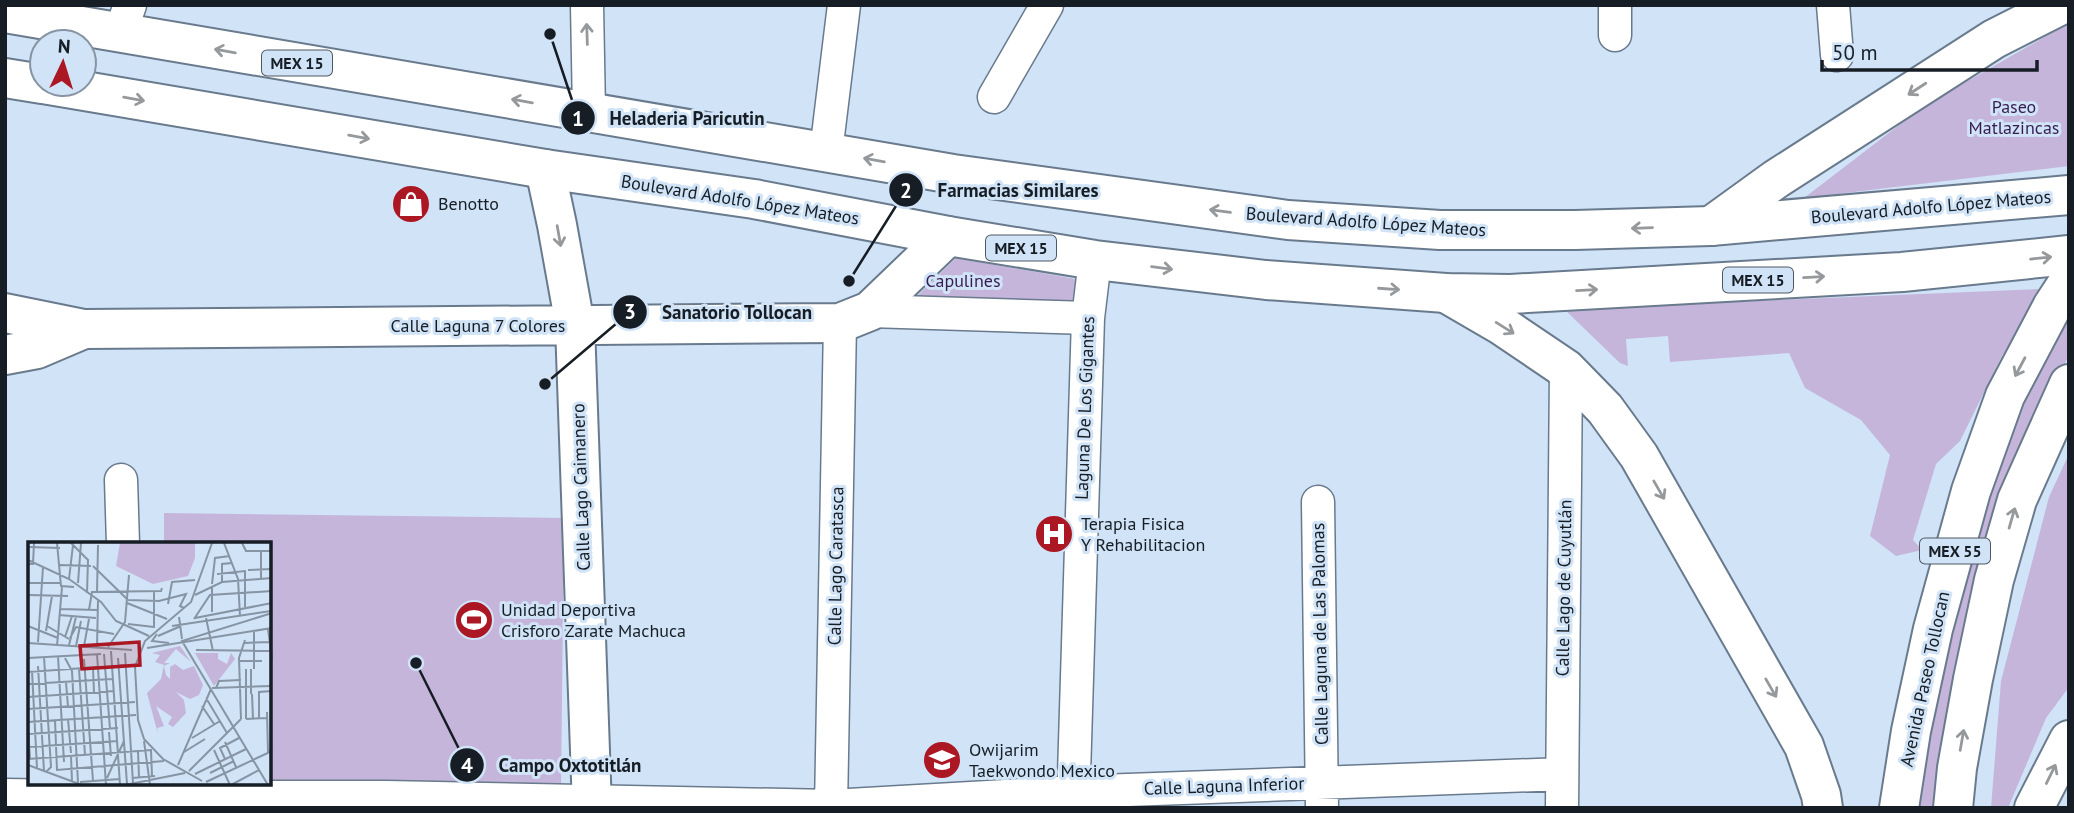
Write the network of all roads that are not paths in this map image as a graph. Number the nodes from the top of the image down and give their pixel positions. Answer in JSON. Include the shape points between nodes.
{"nodes":[{"id":1,"x":587,"y":5,"type":"edge"},
{"id":2,"x":844,"y":5,"type":"edge"},
{"id":3,"x":1047,"y":5,"type":"edge"},
{"id":4,"x":1833,"y":5,"type":"edge"},
{"id":5,"x":2061,"y":5,"type":"edge"},
{"id":6,"x":5,"y":13,"type":"edge"},
{"id":7,"x":125,"y":19,"type":"edge"},
{"id":8,"x":1837,"y":55,"type":"dead end"},
{"id":9,"x":5,"y":78,"type":"edge"},
{"id":10,"x":28,"y":82,"type":"edge"},
{"id":11,"x":98,"y":93,"type":"edge"},
{"id":12,"x":994,"y":97,"type":"dead end"},
{"id":13,"x":589,"y":112,"type":"junction"},
{"id":14,"x":826,"y":152,"type":"junction"},
{"id":15,"x":545,"y":169,"type":"junction"},
{"id":16,"x":2069,"y":195,"type":"edge"},
{"id":17,"x":1711,"y":226,"type":"junction"},
{"id":18,"x":948,"y":236,"type":"junction"},
{"id":19,"x":2069,"y":255,"type":"edge"},
{"id":20,"x":1095,"y":260,"type":"junction"},
{"id":21,"x":1446,"y":293,"type":"junction"},
{"id":22,"x":2060,"y":294,"type":"edge"},
{"id":23,"x":5,"y":313,"type":"edge"},
{"id":24,"x":855,"y":317,"type":"junction"},
{"id":25,"x":1088,"y":318,"type":"junction"},
{"id":26,"x":575,"y":325,"type":"junction"},
{"id":27,"x":84,"y":329,"type":"junction"},
{"id":28,"x":5,"y":355,"type":"edge"},
{"id":29,"x":1566,"y":369,"type":"junction"},
{"id":30,"x":2069,"y":384,"type":"edge"},
{"id":31,"x":121,"y":480,"type":"dead end"},
{"id":32,"x":1318,"y":502,"type":"dead end"},
{"id":33,"x":124,"y":542,"type":"edge"},
{"id":34,"x":2069,"y":740,"type":"edge"},
{"id":35,"x":1562,"y":774,"type":"junction"},
{"id":36,"x":5,"y":795,"type":"edge"},
{"id":37,"x":1322,"y":795,"type":"edge"},
{"id":38,"x":133,"y":796,"type":"edge"},
{"id":39,"x":1073,"y":800,"type":"edge"},
{"id":40,"x":387,"y":803,"type":"edge"},
{"id":41,"x":592,"y":804,"type":"edge"},
{"id":42,"x":831,"y":807,"type":"edge"},
{"id":43,"x":1562,"y":808,"type":"edge"},
{"id":44,"x":1823,"y":808,"type":"edge"},
{"id":45,"x":1899,"y":808,"type":"edge"},
{"id":46,"x":1953,"y":808,"type":"edge"},
{"id":47,"x":2034,"y":808,"type":"edge"}],
"edges":[{"from":13,"to":1,"type":"street","one_way":true},
{"from":2,"to":14,"type":"street"},
{"from":3,"to":12,"type":"street"},
{"from":4,"to":8,"type":"street"},
{"from":5,"to":17,"type":"main road","one_way":true,"via":[[1994,40],[1776,179]]},
{"from":6,"to":7,"type":"main road","name":"Boulevard Adolfo López Mateos","number":"MEX 15"},
{"from":13,"to":7,"type":"main road","name":"Boulevard Adolfo López Mateos","number":"MEX 15","one_way":true},
{"from":9,"to":10,"type":"main road","name":"Boulevard Adolfo López Mateos","number":"MEX 15"},
{"from":11,"to":15,"type":"main road","name":"Boulevard Adolfo López Mateos","number":"MEX 15","one_way":true},
{"from":13,"to":14,"type":"main road","name":"Boulevard Adolfo López Mateos","number":"MEX 15"},
{"from":17,"to":14,"type":"main road","name":"Boulevard Adolfo López Mateos","number":"MEX 15","one_way":true,"via":[[1440,230],[1288,220]]},
{"from":15,"to":18,"type":"main road","name":"Boulevard Adolfo López Mateos","number":"MEX 15","via":[[754,199]]},
{"from":15,"to":26,"type":"main road","name":"Calle Lago Caimanero","one_way":true},
{"from":16,"to":17,"type":"main road","name":"Boulevard Adolfo López Mateos","number":"MEX 15"},
{"from":18,"to":20,"type":"main road","name":"Boulevard Adolfo López Mateos","number":"MEX 15"},
{"from":18,"to":24,"type":"main road"},
{"from":21,"to":19,"type":"main road","name":"Boulevard Adolfo López Mateos","number":"MEX 15","one_way":true,"via":[[1889,273]]},
{"from":20,"to":21,"type":"main road","name":"Boulevard Adolfo López Mateos","number":"MEX 15","one_way":true,"via":[[1266,280]]},
{"from":20,"to":25,"type":"street","name":"Laguna De Los Gigantes"},
{"from":21,"to":29,"type":"main road","one_way":true},
{"from":22,"to":45,"type":"main road","name":"Avenida Paseo Tollocan","number":"MEX 55","one_way":true,"via":[[2005,396],[1971,491],[1933,629]]},
{"from":23,"to":27,"type":"main road","name":"Calle Laguna 7 Colores"},
{"from":24,"to":25,"type":"street","name":"Calle Laguna 7 Colores"},
{"from":24,"to":26,"type":"main road","name":"Calle Laguna 7 Colores"},
{"from":24,"to":42,"type":"street","name":"Calle Lago Caratasca"},
{"from":25,"to":39,"type":"street","name":"Laguna De Los Gigantes"},
{"from":26,"to":27,"type":"main road","name":"Calle Laguna 7 Colores"},
{"from":26,"to":41,"type":"main road","name":"Calle Lago Caimanero"},
{"from":27,"to":28,"type":"main road","name":"Calle Laguna 7 Colores","via":[[37,349]]},
{"from":29,"to":35,"type":"street","name":"Calle Lago de Cuyutlán"},
{"from":29,"to":44,"type":"main road","one_way":true,"via":[[1605,409],[1639,456],[1804,746]]},
{"from":46,"to":30,"type":"main road","number":"MEX 55","one_way":true,"via":[[1970,692],[1994,580],[2017,500]]},
{"from":31,"to":33,"type":"street"},
{"from":32,"to":37,"type":"street","name":"Calle Laguna de Las Palomas"},
{"from":47,"to":34,"type":"main road","one_way":true},
{"from":35,"to":37,"type":"street","name":"Calle Laguna Inferior"},
{"from":35,"to":43,"type":"street","name":"Calle Lago de Cuyutlán"},
{"from":36,"to":38,"type":"street","name":"Calle Laguna Inferior"},
{"from":37,"to":39,"type":"street","name":"Calle Laguna Inferior"},
{"from":38,"to":40,"type":"street","name":"Calle Laguna Inferior"},
{"from":39,"to":42,"type":"street","name":"Calle Laguna Inferior"},
{"from":40,"to":41,"type":"street","name":"Calle Laguna Inferior"},
{"from":41,"to":42,"type":"street","name":"Calle Laguna Inferior"}]}
